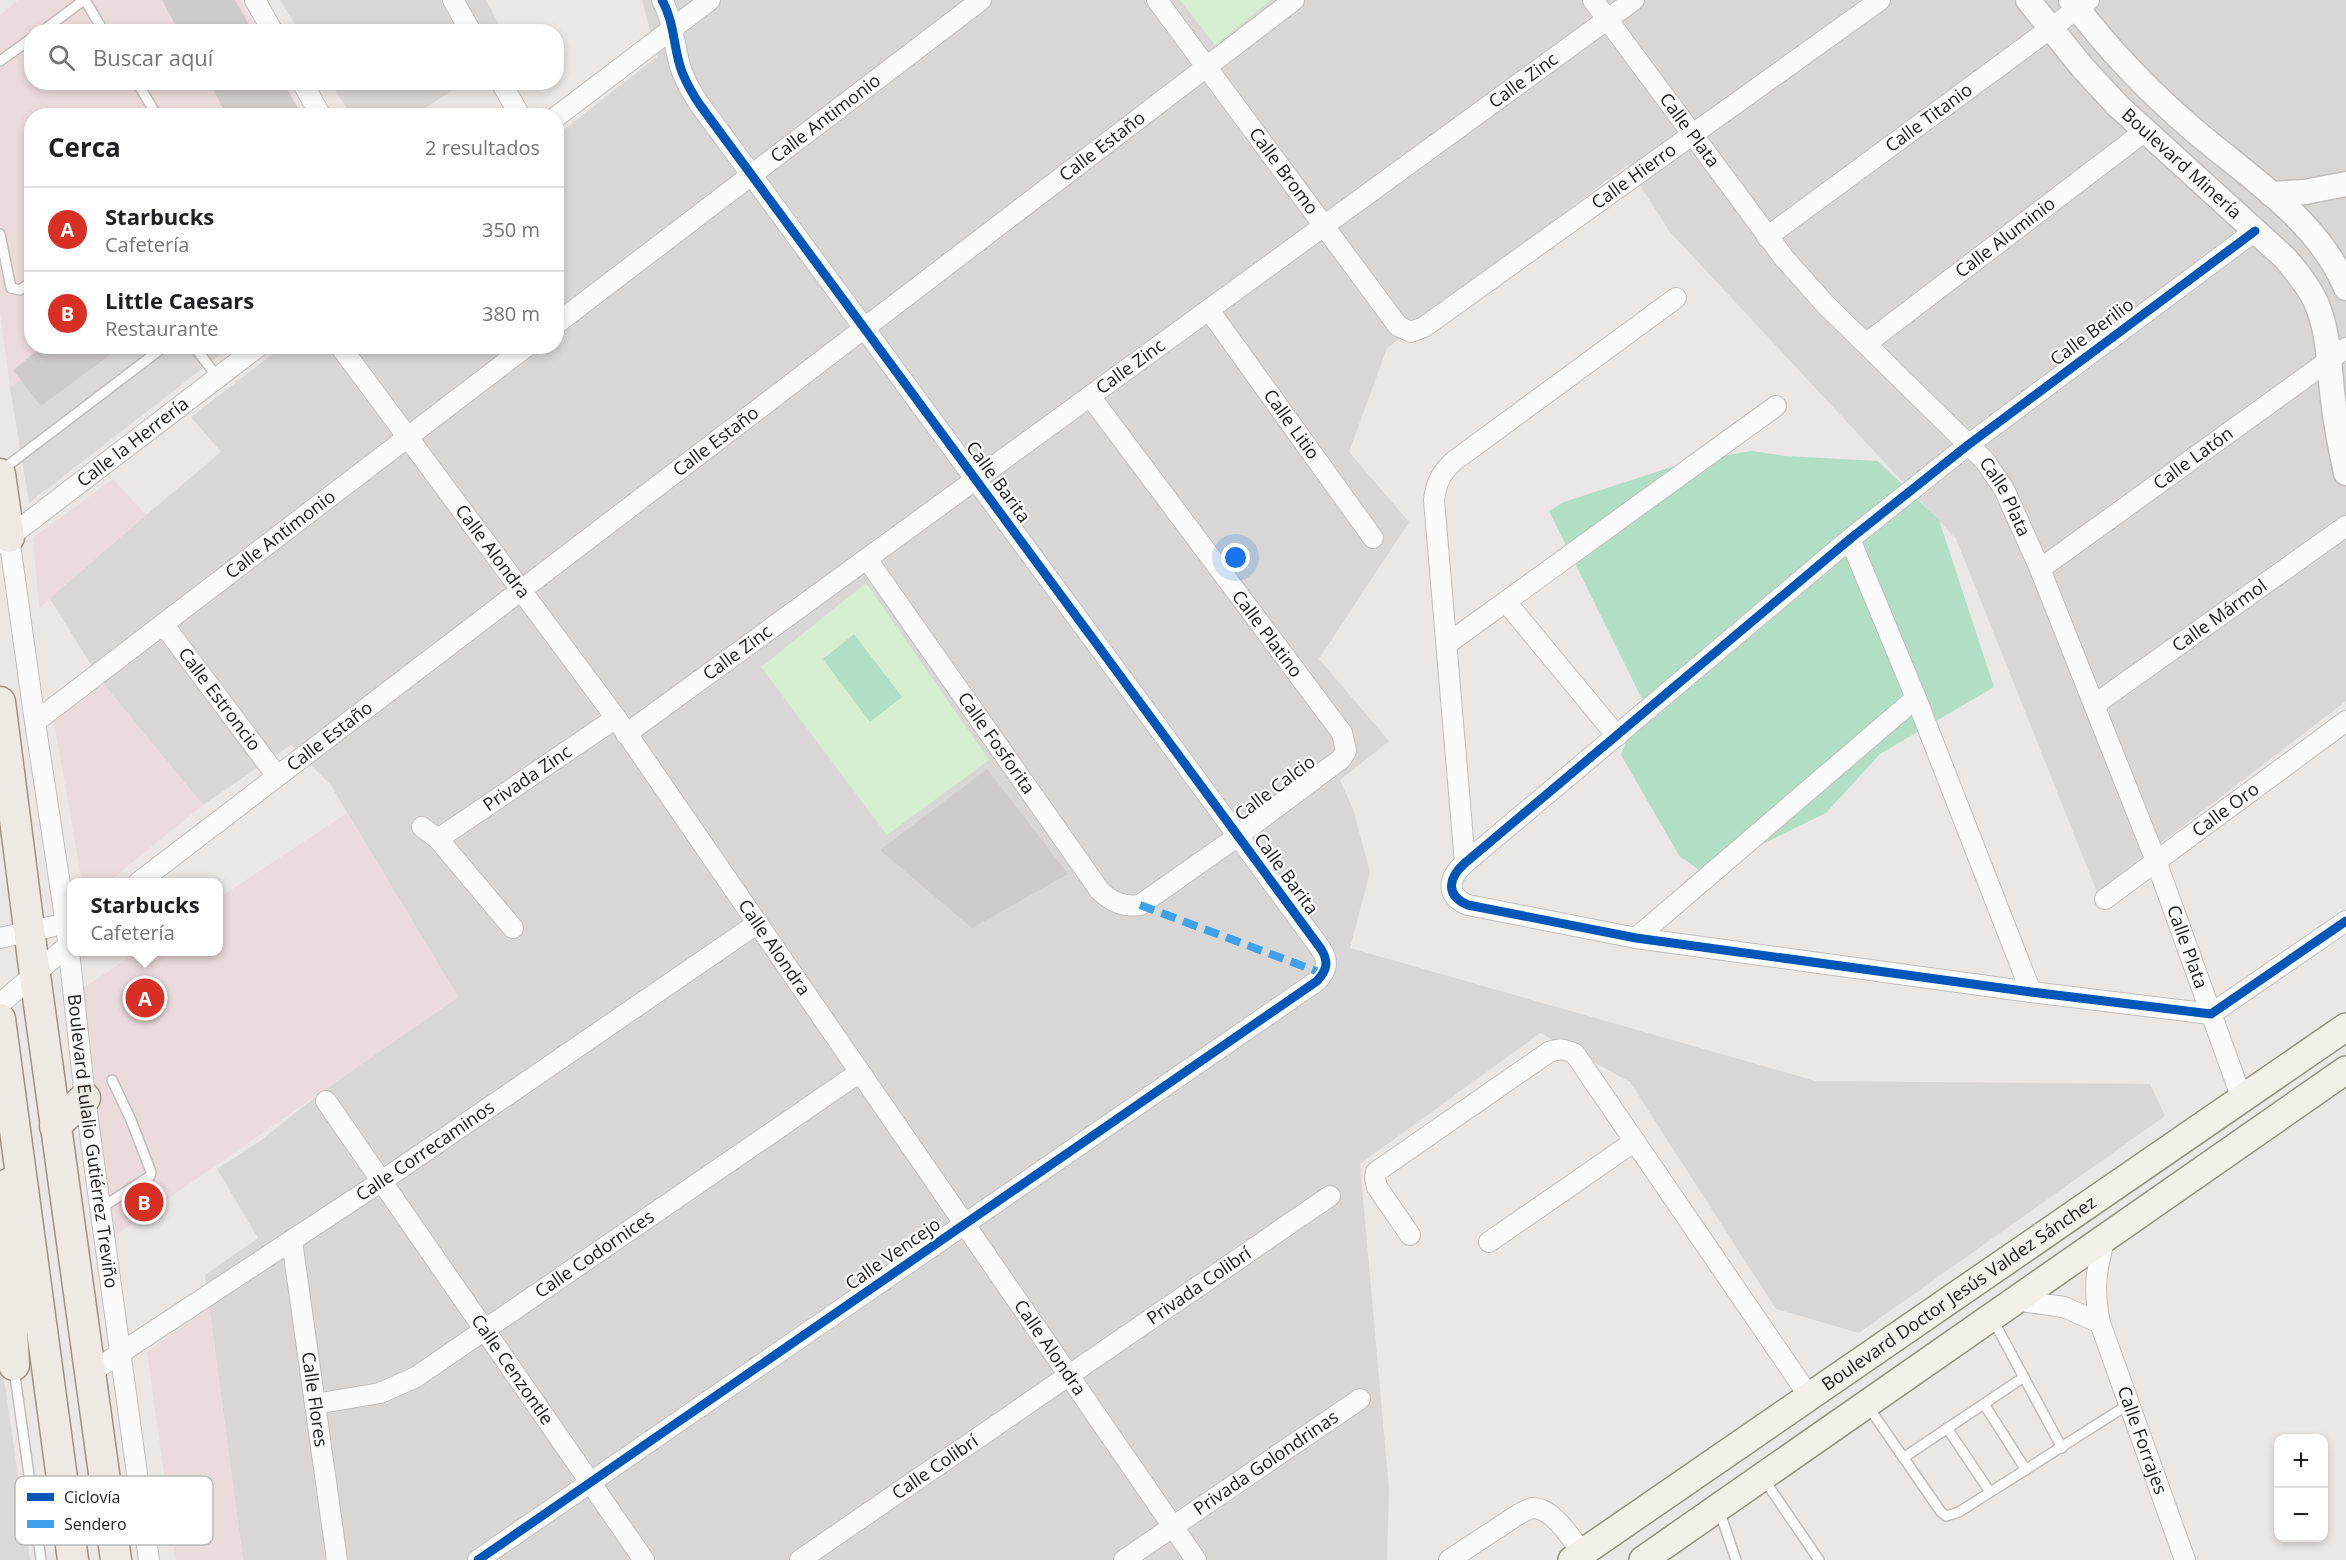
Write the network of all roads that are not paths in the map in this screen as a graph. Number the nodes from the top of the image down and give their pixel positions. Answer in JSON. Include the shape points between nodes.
{"nodes":[{"id":1,"x":84,"y":0,"type":"edge"},
{"id":2,"x":255,"y":0,"type":"edge"},
{"id":3,"x":453,"y":0,"type":"edge"},
{"id":4,"x":662,"y":0,"type":"edge"},
{"id":5,"x":710,"y":0,"type":"edge"},
{"id":6,"x":981,"y":0,"type":"edge"},
{"id":7,"x":1157,"y":0,"type":"edge"},
{"id":8,"x":1294,"y":0,"type":"edge"},
{"id":9,"x":1593,"y":0,"type":"edge"},
{"id":10,"x":1634,"y":0,"type":"edge"},
{"id":11,"x":1880,"y":0,"type":"edge"},
{"id":12,"x":2028,"y":0,"type":"edge"},
{"id":13,"x":2079,"y":3,"type":"edge"},
{"id":14,"x":1608,"y":19,"type":"junction"},
{"id":15,"x":52,"y":24,"type":"edge"},
{"id":16,"x":99,"y":24,"type":"edge"},
{"id":17,"x":268,"y":24,"type":"edge"},
{"id":18,"x":466,"y":24,"type":"edge"},
{"id":19,"x":673,"y":27,"type":"junction"},
{"id":20,"x":2050,"y":28,"type":"junction"},
{"id":21,"x":24,"y":44,"type":"edge"},
{"id":22,"x":0,"y":62,"type":"edge"},
{"id":23,"x":1207,"y":67,"type":"junction"},
{"id":24,"x":141,"y":90,"type":"edge"},
{"id":25,"x":306,"y":90,"type":"edge"},
{"id":26,"x":505,"y":90,"type":"edge"},
{"id":27,"x":152,"y":108,"type":"edge"},
{"id":28,"x":317,"y":108,"type":"edge"},
{"id":29,"x":516,"y":108,"type":"edge"},
{"id":30,"x":564,"y":111,"type":"edge"},
{"id":31,"x":2145,"y":131,"type":"junction"},
{"id":32,"x":1692,"y":135,"type":"junction"},
{"id":33,"x":2222,"y":153,"type":"junction"},
{"id":34,"x":752,"y":175,"type":"junction"},
{"id":35,"x":2198,"y":179,"type":"junction"},
{"id":36,"x":2346,"y":184,"type":"edge"},
{"id":37,"x":2271,"y":194,"type":"junction"},
{"id":38,"x":1325,"y":225,"type":"junction"},
{"id":39,"x":2255,"y":231,"type":"junction"},
{"id":40,"x":0,"y":234,"type":"edge"},
{"id":41,"x":1767,"y":237,"type":"junction"},
{"id":42,"x":24,"y":287,"type":"edge"},
{"id":43,"x":2346,"y":288,"type":"edge"},
{"id":44,"x":1676,"y":298,"type":"dead end"},
{"id":45,"x":1209,"y":310,"type":"junction"},
{"id":46,"x":564,"y":318,"type":"edge"},
{"id":47,"x":865,"y":329,"type":"junction"},
{"id":48,"x":1417,"y":331,"type":"joint"},
{"id":49,"x":1867,"y":344,"type":"junction"},
{"id":50,"x":155,"y":354,"type":"edge"},
{"id":51,"x":200,"y":354,"type":"edge"},
{"id":52,"x":249,"y":354,"type":"edge"},
{"id":53,"x":346,"y":354,"type":"edge"},
{"id":54,"x":517,"y":354,"type":"edge"},
{"id":55,"x":2338,"y":354,"type":"edge"},
{"id":56,"x":218,"y":378,"type":"junction"},
{"id":57,"x":1090,"y":396,"type":"junction"},
{"id":58,"x":1776,"y":406,"type":"dead end"},
{"id":59,"x":408,"y":438,"type":"junction"},
{"id":60,"x":1968,"y":445,"type":"junction"},
{"id":61,"x":0,"y":473,"type":"edge"},
{"id":62,"x":2346,"y":473,"type":"edge"},
{"id":63,"x":976,"y":479,"type":"junction"},
{"id":64,"x":2346,"y":525,"type":"edge"},
{"id":65,"x":1373,"y":538,"type":"dead end"},
{"id":66,"x":1850,"y":539,"type":"junction"},
{"id":67,"x":4,"y":540,"type":"edge"},
{"id":68,"x":867,"y":559,"type":"junction"},
{"id":69,"x":2040,"y":569,"type":"junction"},
{"id":70,"x":521,"y":590,"type":"junction"},
{"id":71,"x":1506,"y":602,"type":"junction"},
{"id":72,"x":162,"y":624,"type":"junction"},
{"id":73,"x":1447,"y":644,"type":"junction"},
{"id":74,"x":1916,"y":698,"type":"junction"},
{"id":75,"x":0,"y":702,"type":"edge"},
{"id":76,"x":2094,"y":705,"type":"junction"},
{"id":77,"x":2346,"y":721,"type":"edge"},
{"id":78,"x":34,"y":722,"type":"junction"},
{"id":79,"x":621,"y":726,"type":"junction"},
{"id":80,"x":1617,"y":735,"type":"junction"},
{"id":81,"x":1341,"y":759,"type":"joint"},
{"id":82,"x":277,"y":776,"type":"junction"},
{"id":83,"x":422,"y":827,"type":"dead end"},
{"id":84,"x":1238,"y":836,"type":"junction"},
{"id":85,"x":438,"y":839,"type":"junction"},
{"id":86,"x":2156,"y":861,"type":"junction"},
{"id":87,"x":1465,"y":863,"type":"junction"},
{"id":88,"x":144,"y":878,"type":"edge"},
{"id":89,"x":2105,"y":899,"type":"dead end"},
{"id":90,"x":1140,"y":905,"type":"joint"},
{"id":91,"x":67,"y":915,"type":"edge"},
{"id":92,"x":2346,"y":921,"type":"edge"},
{"id":93,"x":758,"y":923,"type":"junction"},
{"id":94,"x":513,"y":928,"type":"dead end"},
{"id":95,"x":30,"y":932,"type":"junction"},
{"id":96,"x":67,"y":933,"type":"edge"},
{"id":97,"x":67,"y":937,"type":"edge"},
{"id":98,"x":0,"y":938,"type":"edge"},
{"id":99,"x":1636,"y":938,"type":"junction"},
{"id":100,"x":72,"y":956,"type":"edge"},
{"id":101,"x":1324,"y":974,"type":"joint"},
{"id":102,"x":35,"y":975,"type":"junction"},
{"id":103,"x":2031,"y":992,"type":"junction"},
{"id":104,"x":0,"y":1004,"type":"edge"},
{"id":105,"x":2211,"y":1014,"type":"junction"},
{"id":106,"x":0,"y":1019,"type":"edge"},
{"id":107,"x":2346,"y":1027,"type":"edge"},
{"id":108,"x":2346,"y":1070,"type":"edge"},
{"id":109,"x":860,"y":1072,"type":"junction"},
{"id":110,"x":112,"y":1080,"type":"dead end"},
{"id":111,"x":85,"y":1098,"type":"junction"},
{"id":112,"x":2242,"y":1099,"type":"junction"},
{"id":113,"x":326,"y":1101,"type":"dead end"},
{"id":114,"x":55,"y":1126,"type":"junction"},
{"id":115,"x":1635,"y":1141,"type":"junction"},
{"id":116,"x":17,"y":1148,"type":"junction"},
{"id":117,"x":382,"y":1180,"type":"junction"},
{"id":118,"x":1330,"y":1196,"type":"dead end"},
{"id":119,"x":101,"y":1208,"type":"junction"},
{"id":120,"x":965,"y":1224,"type":"junction"},
{"id":121,"x":2106,"y":1235,"type":"junction"},
{"id":122,"x":1410,"y":1236,"type":"dead end"},
{"id":123,"x":292,"y":1240,"type":"junction"},
{"id":124,"x":1489,"y":1242,"type":"dead end"},
{"id":125,"x":0,"y":1272,"type":"edge"},
{"id":126,"x":2014,"y":1300,"type":"junction"},
{"id":127,"x":1991,"y":1316,"type":"junction"},
{"id":128,"x":2100,"y":1323,"type":"junction"},
{"id":129,"x":485,"y":1329,"type":"junction"},
{"id":130,"x":120,"y":1353,"type":"junction"},
{"id":131,"x":14,"y":1365,"type":"junction"},
{"id":132,"x":90,"y":1373,"type":"junction"},
{"id":133,"x":1070,"y":1376,"type":"junction"},
{"id":134,"x":2024,"y":1377,"type":"junction"},
{"id":135,"x":1809,"y":1396,"type":"junction"},
{"id":136,"x":1360,"y":1399,"type":"dead end"},
{"id":137,"x":315,"y":1404,"type":"junction"},
{"id":138,"x":1866,"y":1404,"type":"junction"},
{"id":139,"x":1984,"y":1404,"type":"junction"},
{"id":140,"x":2129,"y":1404,"type":"junction"},
{"id":141,"x":1947,"y":1428,"type":"junction"},
{"id":142,"x":2061,"y":1448,"type":"junction"},
{"id":143,"x":1903,"y":1458,"type":"junction"},
{"id":144,"x":2026,"y":1470,"type":"junction"},
{"id":145,"x":29,"y":1476,"type":"edge"},
{"id":146,"x":62,"y":1476,"type":"edge"},
{"id":147,"x":104,"y":1476,"type":"edge"},
{"id":148,"x":137,"y":1476,"type":"edge"},
{"id":149,"x":1763,"y":1477,"type":"junction"},
{"id":150,"x":591,"y":1482,"type":"junction"},
{"id":151,"x":1990,"y":1492,"type":"junction"},
{"id":152,"x":1719,"y":1507,"type":"junction"},
{"id":153,"x":1173,"y":1526,"type":"junction"},
{"id":154,"x":39,"y":1545,"type":"edge"},
{"id":155,"x":71,"y":1545,"type":"edge"},
{"id":156,"x":114,"y":1545,"type":"edge"},
{"id":157,"x":147,"y":1545,"type":"edge"},
{"id":158,"x":1578,"y":1556,"type":"edge"},
{"id":159,"x":41,"y":1560,"type":"edge"},
{"id":160,"x":73,"y":1560,"type":"edge"},
{"id":161,"x":116,"y":1560,"type":"edge"},
{"id":162,"x":149,"y":1560,"type":"edge"},
{"id":163,"x":337,"y":1560,"type":"edge"},
{"id":164,"x":478,"y":1560,"type":"edge"},
{"id":165,"x":644,"y":1560,"type":"edge"},
{"id":166,"x":800,"y":1560,"type":"edge"},
{"id":167,"x":1124,"y":1560,"type":"edge"},
{"id":168,"x":1196,"y":1560,"type":"edge"},
{"id":169,"x":1449,"y":1560,"type":"edge"},
{"id":170,"x":1643,"y":1560,"type":"edge"},
{"id":171,"x":1736,"y":1560,"type":"edge"},
{"id":172,"x":1819,"y":1560,"type":"edge"},
{"id":173,"x":2185,"y":1560,"type":"edge"}],
"edges":[{"from":1,"to":15,"type":"lane"},
{"from":1,"to":16,"type":"lane"},
{"from":2,"to":17,"type":"street"},
{"from":3,"to":18,"type":"street"},
{"from":4,"to":19,"type":"street","name":"Calle Barita"},
{"from":5,"to":19,"type":"street"},
{"from":6,"to":34,"type":"street","name":"Calle Antimonio"},
{"from":7,"to":23,"type":"street","name":"Calle Bromo"},
{"from":8,"to":23,"type":"street","name":"Calle Estaño"},
{"from":9,"to":14,"type":"street","name":"Calle Plata"},
{"from":10,"to":14,"type":"street","name":"Calle Zinc"},
{"from":11,"to":32,"type":"street","name":"Calle Hierro"},
{"from":12,"to":20,"type":"street","name":"Boulevard Minería"},
{"from":13,"to":20,"type":"street","name":"Calle Titanio"},
{"from":13,"to":33,"type":"street","name":"Boulevard Minería","via":[[2140,79]]},
{"from":14,"to":32,"type":"street","name":"Calle Plata"},
{"from":14,"to":38,"type":"street","name":"Calle Zinc"},
{"from":19,"to":30,"type":"street"},
{"from":19,"to":34,"type":"street","name":"Calle Barita","via":[[682,71],[691,92]]},
{"from":20,"to":31,"type":"street","name":"Boulevard Minería","via":[[2082,68]]},
{"from":20,"to":41,"type":"street","name":"Calle Titanio"},
{"from":21,"to":22,"type":"lane"},
{"from":23,"to":38,"type":"street","name":"Calle Bromo"},
{"from":23,"to":47,"type":"street","name":"Calle Estaño"},
{"from":24,"to":27,"type":"lane"},
{"from":25,"to":28,"type":"street"},
{"from":26,"to":29,"type":"street"},
{"from":31,"to":35,"type":"street","name":"Boulevard Minería"},
{"from":31,"to":49,"type":"street","name":"Calle Aluminio"},
{"from":32,"to":41,"type":"street","name":"Calle Plata"},
{"from":32,"to":48,"type":"street","name":"Calle Hierro"},
{"from":33,"to":35,"type":"street"},
{"from":33,"to":37,"type":"street","name":"Boulevard Minería"},
{"from":34,"to":46,"type":"street","name":"Calle Antimonio"},
{"from":34,"to":47,"type":"street","name":"Calle Barita"},
{"from":35,"to":39,"type":"street","name":"Boulevard Minería"},
{"from":36,"to":37,"type":"street"},
{"from":37,"to":43,"type":"street","name":"Boulevard Minería","via":[[2325,249]]},
{"from":38,"to":45,"type":"street","name":"Calle Zinc"},
{"from":38,"to":48,"type":"street","name":"Calle Bromo","via":[[1398,326],[1404,331]]},
{"from":39,"to":55,"type":"street","name":"Boulevard Minería","via":[[2303,279]]},
{"from":39,"to":60,"type":"street","name":"Calle Berilio"},
{"from":40,"to":42,"type":"lane","via":[[11,288]]},
{"from":41,"to":49,"type":"street","name":"Calle Plata","via":[[1818,296]]},
{"from":44,"to":73,"type":"street","via":[[1443,471],[1434,500]]},
{"from":45,"to":57,"type":"street","name":"Calle Zinc"},
{"from":45,"to":65,"type":"street","name":"Calle Litio"},
{"from":47,"to":63,"type":"street","name":"Calle Barita"},
{"from":47,"to":70,"type":"street","name":"Calle Estaño"},
{"from":49,"to":60,"type":"street","name":"Calle Plata"},
{"from":50,"to":61,"type":"lane"},
{"from":51,"to":56,"type":"lane"},
{"from":52,"to":56,"type":"street","name":"Calle la Herrería"},
{"from":53,"to":59,"type":"street","name":"Calle Alondra"},
{"from":54,"to":59,"type":"street","name":"Calle Antimonio"},
{"from":55,"to":62,"type":"street","name":"Boulevard Minería","via":[[2338,436]]},
{"from":55,"to":69,"type":"street","name":"Calle Latón"},
{"from":56,"to":67,"type":"street","name":"Calle la Herrería"},
{"from":57,"to":63,"type":"street","name":"Calle Zinc"},
{"from":57,"to":81,"type":"street","name":"Calle Platino","via":[[1342,733],[1346,751]]},
{"from":58,"to":71,"type":"street"},
{"from":59,"to":70,"type":"street","name":"Calle Alondra"},
{"from":59,"to":72,"type":"street","name":"Calle Antimonio"},
{"from":60,"to":66,"type":"street","name":"Calle Berilio"},
{"from":60,"to":69,"type":"street","name":"Calle Plata","via":[[2004,489]]},
{"from":61,"to":67,"type":"main road","name":"Boulevard Eulalio Gutiérrez Treviño"},
{"from":63,"to":68,"type":"street","name":"Calle Zinc"},
{"from":63,"to":84,"type":"street","name":"Calle Barita"},
{"from":64,"to":76,"type":"street","name":"Calle Mármol"},
{"from":66,"to":74,"type":"street"},
{"from":66,"to":80,"type":"street","name":"Calle Berilio"},
{"from":67,"to":78,"type":"street","name":"Boulevard Eulalio Gutiérrez Treviño"},
{"from":68,"to":79,"type":"street","name":"Calle Zinc"},
{"from":68,"to":90,"type":"street","name":"Calle Fosforita","via":[[1100,891],[1117,904]]},
{"from":69,"to":76,"type":"street","name":"Calle Plata"},
{"from":70,"to":79,"type":"street","name":"Calle Alondra"},
{"from":70,"to":82,"type":"street","name":"Calle Estaño"},
{"from":71,"to":73,"type":"street"},
{"from":71,"to":80,"type":"street"},
{"from":72,"to":78,"type":"street","name":"Calle Antimonio"},
{"from":72,"to":82,"type":"street","name":"Calle Estroncio"},
{"from":73,"to":87,"type":"street"},
{"from":74,"to":99,"type":"street"},
{"from":74,"to":103,"type":"street"},
{"from":75,"to":95,"type":"main road","name":"Boulevard Eulalio Gutiérrez Treviño"},
{"from":76,"to":86,"type":"street","name":"Calle Plata"},
{"from":77,"to":86,"type":"street","name":"Calle Oro"},
{"from":78,"to":91,"type":"street","name":"Boulevard Eulalio Gutiérrez Treviño"},
{"from":79,"to":85,"type":"street","name":"Privada Zinc"},
{"from":79,"to":93,"type":"street","name":"Calle Alondra"},
{"from":80,"to":87,"type":"street","name":"Calle Berilio"},
{"from":81,"to":84,"type":"street","name":"Calle Calcio"},
{"from":82,"to":88,"type":"street","name":"Calle Estaño"},
{"from":83,"to":85,"type":"street"},
{"from":84,"to":90,"type":"street","name":"Calle Calcio"},
{"from":84,"to":101,"type":"street","name":"Calle Barita","via":[[1326,957]]},
{"from":85,"to":94,"type":"street"},
{"from":86,"to":89,"type":"street","name":"Calle Oro"},
{"from":86,"to":105,"type":"street","name":"Calle Plata"},
{"from":87,"to":99,"type":"street","via":[[1451,883],[1453,893],[1468,905]]},
{"from":92,"to":105,"type":"street"},
{"from":93,"to":109,"type":"street","name":"Calle Alondra"},
{"from":93,"to":117,"type":"street","name":"Calle Correcaminos"},
{"from":95,"to":96,"type":"street"},
{"from":95,"to":98,"type":"street"},
{"from":95,"to":102,"type":"main road","name":"Boulevard Eulalio Gutiérrez Treviño"},
{"from":97,"to":102,"type":"street"},
{"from":99,"to":103,"type":"street"},
{"from":100,"to":111,"type":"street","name":"Boulevard Eulalio Gutiérrez Treviño"},
{"from":101,"to":120,"type":"street","name":"Calle Vencejo"},
{"from":102,"to":104,"type":"street"},
{"from":102,"to":114,"type":"main road","name":"Boulevard Eulalio Gutiérrez Treviño"},
{"from":103,"to":105,"type":"street"},
{"from":105,"to":112,"type":"street","name":"Calle Plata"},
{"from":106,"to":116,"type":"main road"},
{"from":107,"to":112,"type":"main road","name":"Boulevard Doctor Jesús Valdez Sánchez"},
{"from":108,"to":121,"type":"main road","name":"Boulevard Doctor Jesús Valdez Sánchez"},
{"from":109,"to":120,"type":"street","name":"Calle Alondra"},
{"from":109,"to":129,"type":"street","name":"Calle Codornices"},
{"from":110,"to":119,"type":"lane","via":[[150,1176]]},
{"from":111,"to":114,"type":"main road"},
{"from":111,"to":119,"type":"street","name":"Boulevard Eulalio Gutiérrez Treviño"},
{"from":112,"to":135,"type":"main road","name":"Boulevard Doctor Jesús Valdez Sánchez"},
{"from":113,"to":117,"type":"street","name":"Calle Cenzontle"},
{"from":114,"to":132,"type":"main road","name":"Boulevard Eulalio Gutiérrez Treviño"},
{"from":115,"to":122,"type":"street","via":[[1575,1054],[1566,1049],[1549,1052],[1376,1172],[1377,1187]]},
{"from":115,"to":124,"type":"street"},
{"from":115,"to":135,"type":"street"},
{"from":116,"to":131,"type":"main road","via":[[6,1222]]},
{"from":116,"to":146,"type":"main road"},
{"from":117,"to":123,"type":"street","name":"Calle Correcaminos"},
{"from":117,"to":129,"type":"street","name":"Calle Cenzontle"},
{"from":118,"to":133,"type":"street","name":"Privada Colibrí"},
{"from":119,"to":130,"type":"street","name":"Boulevard Eulalio Gutiérrez Treviño"},
{"from":120,"to":133,"type":"street","name":"Calle Alondra"},
{"from":120,"to":150,"type":"street","name":"Calle Vencejo"},
{"from":121,"to":126,"type":"main road","name":"Boulevard Doctor Jesús Valdez Sánchez"},
{"from":121,"to":128,"type":"street","name":"Calle Forrajes","via":[[2095,1283]]},
{"from":123,"to":130,"type":"street","name":"Calle Correcaminos"},
{"from":123,"to":137,"type":"street","name":"Calle Flores"},
{"from":125,"to":131,"type":"lane"},
{"from":126,"to":127,"type":"main road","name":"Boulevard Doctor Jesús Valdez Sánchez"},
{"from":126,"to":128,"type":"street","via":[[2064,1307]]},
{"from":127,"to":134,"type":"lane"},
{"from":127,"to":138,"type":"main road","name":"Boulevard Doctor Jesús Valdez Sánchez"},
{"from":128,"to":140,"type":"street","name":"Calle Forrajes"},
{"from":129,"to":137,"type":"street","name":"Calle Codornices","via":[[399,1387],[380,1394]]},
{"from":129,"to":150,"type":"street","name":"Calle Cenzontle"},
{"from":130,"to":132,"type":"street","name":"Calle Correcaminos"},
{"from":130,"to":148,"type":"street","name":"Boulevard Eulalio Gutiérrez Treviño"},
{"from":131,"to":145,"type":"lane"},
{"from":132,"to":147,"type":"main road","name":"Boulevard Eulalio Gutiérrez Treviño"},
{"from":133,"to":153,"type":"street","name":"Calle Alondra"},
{"from":133,"to":166,"type":"street","name":"Calle Colibrí"},
{"from":134,"to":139,"type":"lane"},
{"from":134,"to":142,"type":"lane"},
{"from":135,"to":158,"type":"main road","name":"Boulevard Doctor Jesús Valdez Sánchez"},
{"from":136,"to":153,"type":"street","name":"Privada Golondrinas"},
{"from":137,"to":163,"type":"street","name":"Calle Flores"},
{"from":138,"to":143,"type":"lane"},
{"from":138,"to":149,"type":"main road","name":"Boulevard Doctor Jesús Valdez Sánchez"},
{"from":139,"to":141,"type":"lane"},
{"from":139,"to":144,"type":"lane"},
{"from":140,"to":142,"type":"lane"},
{"from":140,"to":173,"type":"street","name":"Calle Forrajes"},
{"from":141,"to":143,"type":"lane"},
{"from":141,"to":151,"type":"lane"},
{"from":142,"to":144,"type":"lane"},
{"from":143,"to":151,"type":"lane","via":[[1946,1516]]},
{"from":144,"to":151,"type":"lane"},
{"from":149,"to":152,"type":"main road","name":"Boulevard Doctor Jesús Valdez Sánchez"},
{"from":149,"to":172,"type":"lane"},
{"from":150,"to":164,"type":"street","name":"Calle Vencejo"},
{"from":150,"to":165,"type":"street","name":"Calle Cenzontle"},
{"from":152,"to":170,"type":"main road","name":"Boulevard Doctor Jesús Valdez Sánchez"},
{"from":152,"to":171,"type":"lane"},
{"from":153,"to":167,"type":"street","name":"Privada Golondrinas"},
{"from":153,"to":168,"type":"street","name":"Calle Alondra"},
{"from":154,"to":159,"type":"lane"},
{"from":155,"to":160,"type":"main road"},
{"from":156,"to":161,"type":"main road","name":"Boulevard Eulalio Gutiérrez Treviño"},
{"from":157,"to":162,"type":"street","name":"Boulevard Eulalio Gutiérrez Treviño"},
{"from":158,"to":169,"type":"street","via":[[1551,1515],[1531,1508]]}]}
